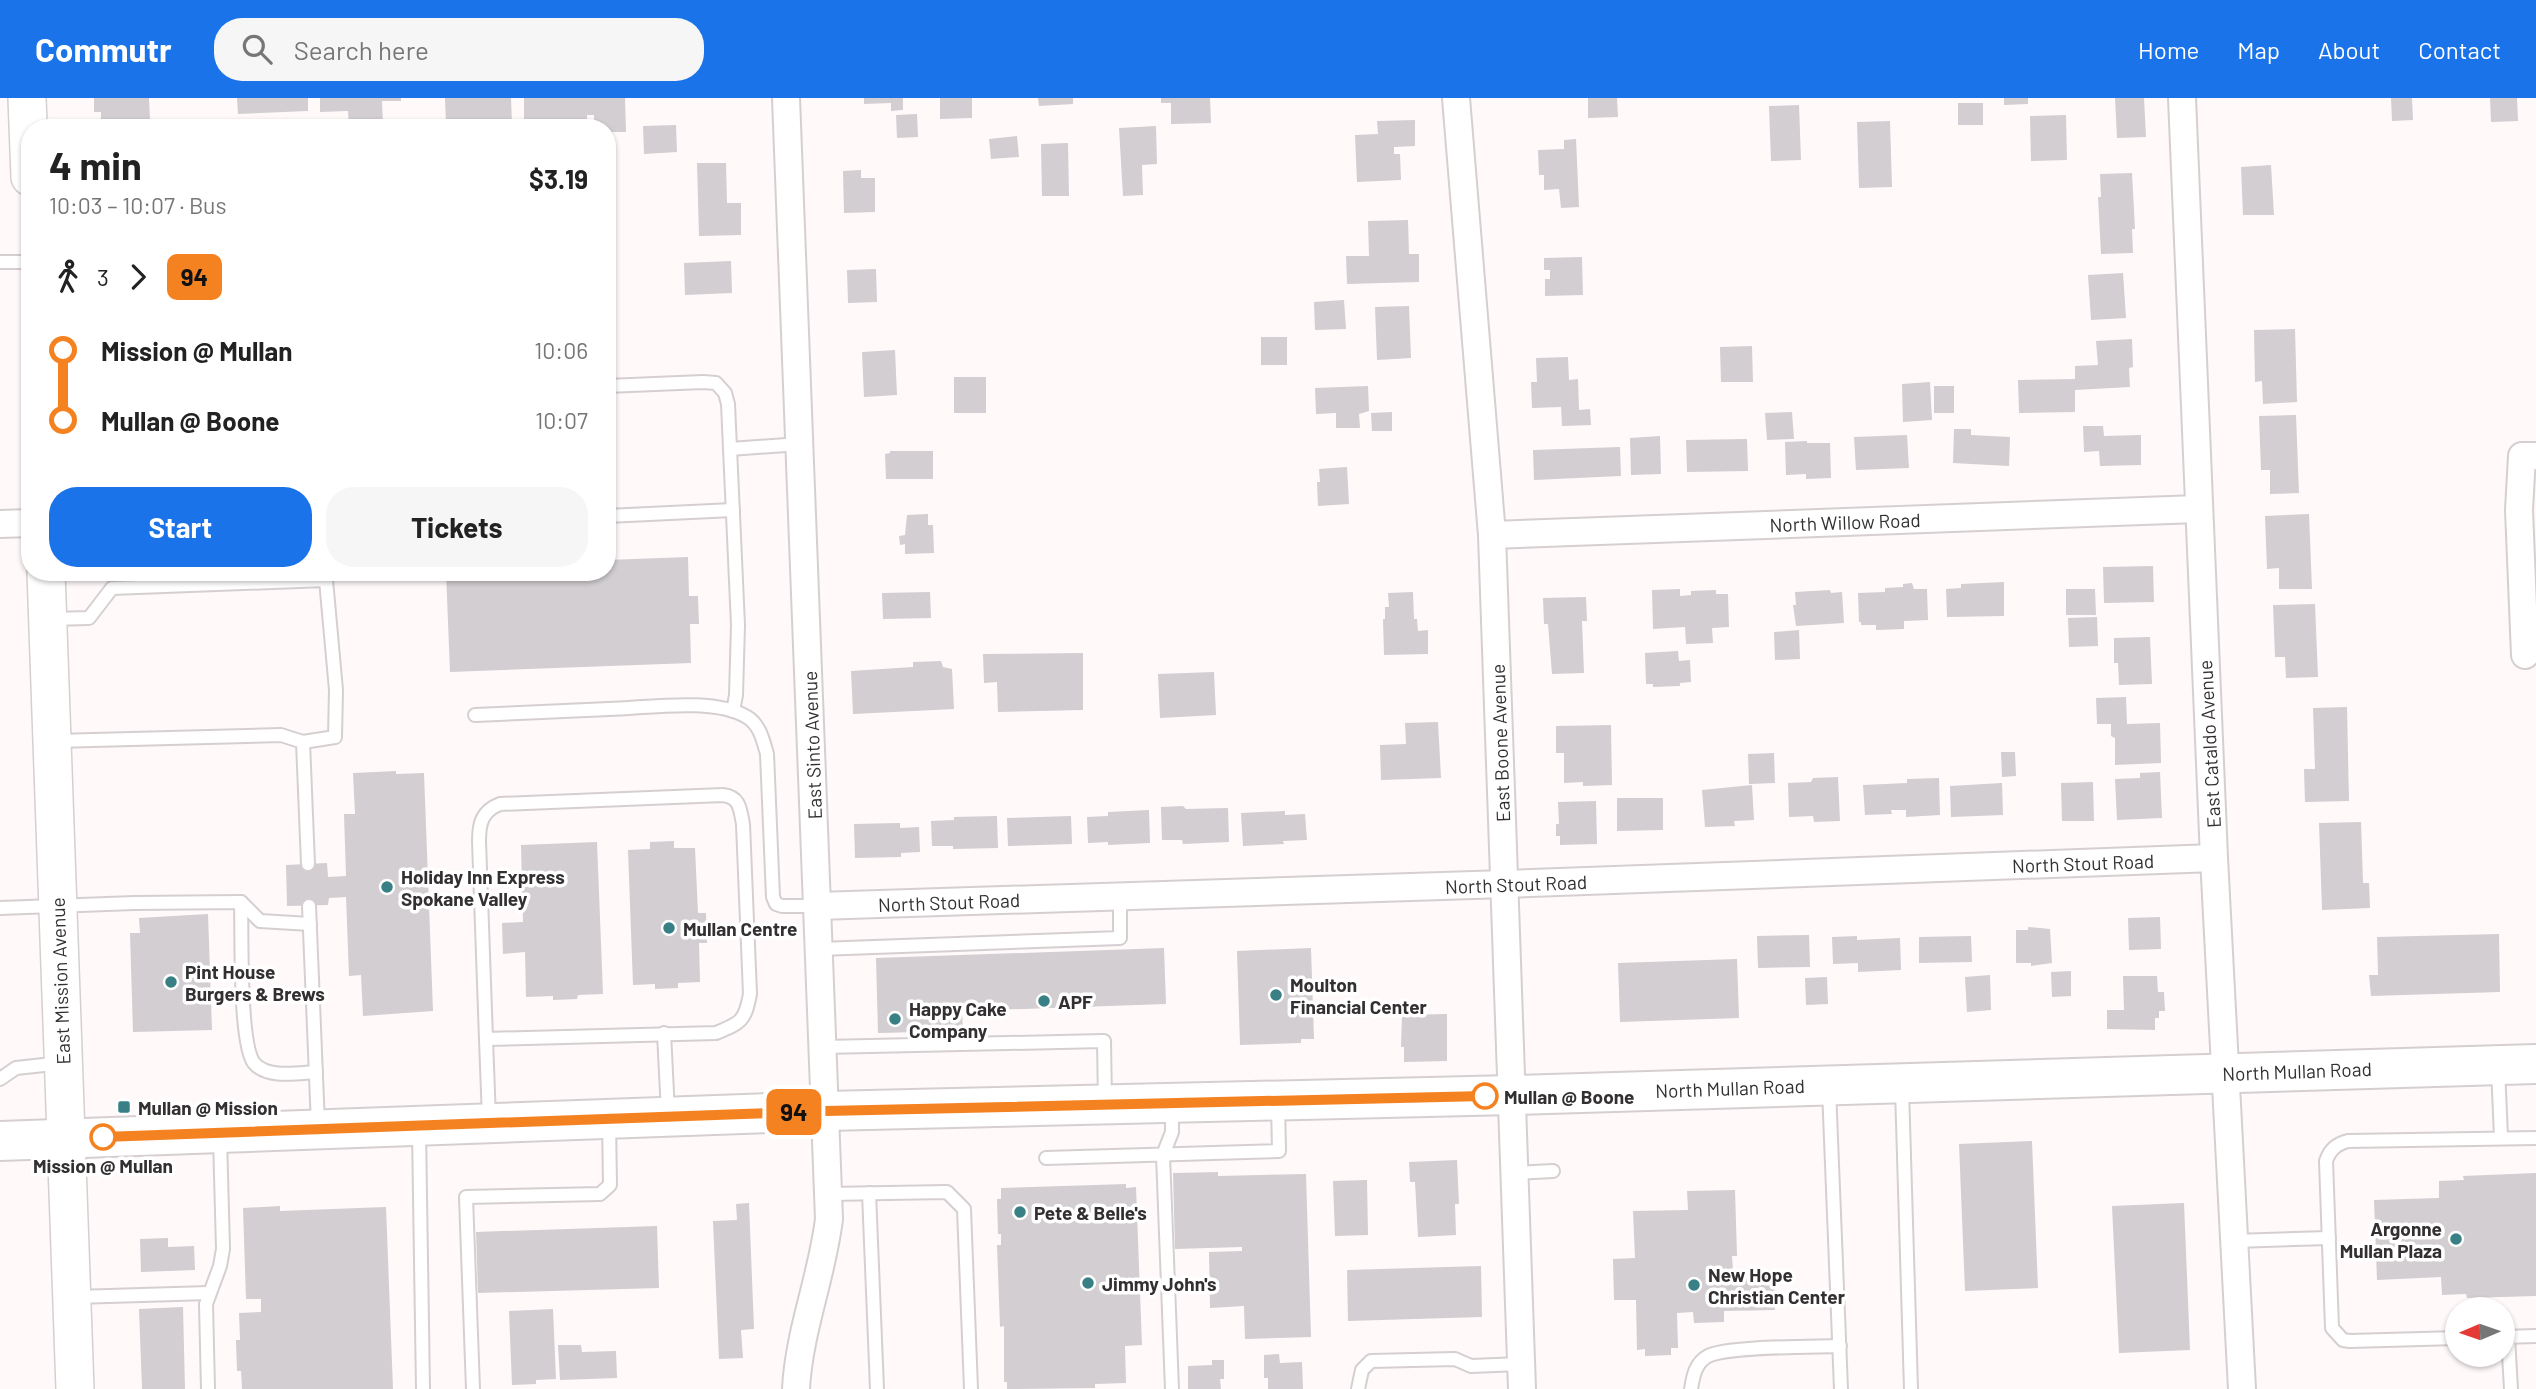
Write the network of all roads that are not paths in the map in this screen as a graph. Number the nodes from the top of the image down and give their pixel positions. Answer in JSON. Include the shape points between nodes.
{"nodes":[{"id":1,"x":27,"y":98,"type":"edge"},
{"id":2,"x":786,"y":98,"type":"edge"},
{"id":3,"x":1457,"y":98,"type":"edge"},
{"id":4,"x":2182,"y":98,"type":"edge"},
{"id":5,"x":28,"y":119,"type":"edge"},
{"id":6,"x":0,"y":262,"type":"edge"},
{"id":7,"x":21,"y":262,"type":"edge"},
{"id":8,"x":616,"y":386,"type":"edge"},
{"id":9,"x":800,"y":444,"type":"junction"},
{"id":10,"x":730,"y":449,"type":"junction"},
{"id":11,"x":2529,"y":456,"type":"edge"},
{"id":12,"x":2198,"y":509,"type":"junction"},
{"id":13,"x":733,"y":510,"type":"junction"},
{"id":14,"x":616,"y":516,"type":"edge"},
{"id":15,"x":21,"y":523,"type":"edge"},
{"id":16,"x":0,"y":524,"type":"edge"},
{"id":17,"x":1492,"y":535,"type":"junction"},
{"id":18,"x":47,"y":581,"type":"edge"},
{"id":19,"x":295,"y":581,"type":"edge"},
{"id":20,"x":326,"y":581,"type":"edge"},
{"id":21,"x":49,"y":619,"type":"junction"},
{"id":22,"x":2525,"y":655,"type":"dead end"},
{"id":23,"x":733,"y":710,"type":"junction"},
{"id":24,"x":475,"y":715,"type":"dead end"},
{"id":25,"x":52,"y":741,"type":"junction"},
{"id":26,"x":303,"y":742,"type":"junction"},
{"id":27,"x":2214,"y":858,"type":"junction"},
{"id":28,"x":308,"y":864,"type":"dead end"},
{"id":29,"x":1505,"y":884,"type":"junction"},
{"id":30,"x":1120,"y":896,"type":"junction"},
{"id":31,"x":240,"y":902,"type":"junction"},
{"id":32,"x":57,"y":905,"type":"junction"},
{"id":33,"x":309,"y":906,"type":"dead end"},
{"id":34,"x":818,"y":906,"type":"junction"},
{"id":35,"x":0,"y":908,"type":"edge"},
{"id":36,"x":310,"y":924,"type":"junction"},
{"id":37,"x":819,"y":949,"type":"junction"},
{"id":38,"x":664,"y":1033,"type":"junction"},
{"id":39,"x":486,"y":1040,"type":"junction"},
{"id":40,"x":824,"y":1047,"type":"junction"},
{"id":41,"x":62,"y":1063,"type":"junction"},
{"id":42,"x":2536,"y":1064,"type":"edge"},
{"id":43,"x":2498,"y":1065,"type":"junction"},
{"id":44,"x":316,"y":1072,"type":"junction"},
{"id":45,"x":2225,"y":1073,"type":"junction"},
{"id":46,"x":0,"y":1079,"type":"edge"},
{"id":47,"x":1901,"y":1083,"type":"junction"},
{"id":48,"x":1829,"y":1085,"type":"junction"},
{"id":49,"x":1512,"y":1095,"type":"junction"},
{"id":50,"x":1278,"y":1100,"type":"junction"},
{"id":51,"x":1172,"y":1103,"type":"junction"},
{"id":52,"x":1105,"y":1105,"type":"junction"},
{"id":53,"x":826,"y":1111,"type":"junction"},
{"id":54,"x":668,"y":1116,"type":"junction"},
{"id":55,"x":609,"y":1118,"type":"junction"},
{"id":56,"x":490,"y":1123,"type":"junction"},
{"id":57,"x":419,"y":1125,"type":"junction"},
{"id":58,"x":318,"y":1129,"type":"junction"},
{"id":59,"x":220,"y":1132,"type":"junction"},
{"id":60,"x":2501,"y":1137,"type":"junction"},
{"id":61,"x":65,"y":1138,"type":"junction"},
{"id":62,"x":2536,"y":1138,"type":"edge"},
{"id":63,"x":0,"y":1141,"type":"edge"},
{"id":64,"x":1163,"y":1155,"type":"junction"},
{"id":65,"x":1046,"y":1158,"type":"dead end"},
{"id":66,"x":1553,"y":1171,"type":"dead end"},
{"id":67,"x":1515,"y":1173,"type":"junction"},
{"id":68,"x":869,"y":1193,"type":"junction"},
{"id":69,"x":828,"y":1194,"type":"junction"},
{"id":70,"x":2329,"y":1238,"type":"junction"},
{"id":71,"x":2234,"y":1241,"type":"junction"},
{"id":72,"x":209,"y":1293,"type":"junction"},
{"id":73,"x":71,"y":1298,"type":"junction"},
{"id":74,"x":2536,"y":1336,"type":"edge"},
{"id":75,"x":2515,"y":1337,"type":"edge"},
{"id":76,"x":2445,"y":1338,"type":"edge"},
{"id":77,"x":1840,"y":1346,"type":"junction"},
{"id":78,"x":2508,"y":1367,"type":"edge"},
{"id":79,"x":1522,"y":1377,"type":"edge"},
{"id":80,"x":75,"y":1389,"type":"edge"},
{"id":81,"x":208,"y":1389,"type":"edge"},
{"id":82,"x":423,"y":1389,"type":"edge"},
{"id":83,"x":473,"y":1389,"type":"edge"},
{"id":84,"x":796,"y":1389,"type":"edge"},
{"id":85,"x":877,"y":1389,"type":"edge"},
{"id":86,"x":971,"y":1389,"type":"edge"},
{"id":87,"x":1172,"y":1389,"type":"edge"},
{"id":88,"x":1358,"y":1389,"type":"edge"},
{"id":89,"x":1691,"y":1389,"type":"edge"},
{"id":90,"x":1841,"y":1389,"type":"edge"},
{"id":91,"x":1911,"y":1389,"type":"edge"},
{"id":92,"x":2242,"y":1389,"type":"edge"},
{"id":93,"x":2511,"y":1389,"type":"edge"}],
"edges":[{"from":1,"to":5,"type":"street"},
{"from":2,"to":9,"type":"street","name":"East Sinto Avenue"},
{"from":3,"to":17,"type":"street","name":"East Boone Avenue"},
{"from":4,"to":12,"type":"street","name":"East Cataldo Avenue"},
{"from":6,"to":7,"type":"lane"},
{"from":8,"to":10,"type":"lane","via":[[716,383],[728,404]]},
{"from":9,"to":10,"type":"lane"},
{"from":9,"to":34,"type":"street","name":"East Sinto Avenue"},
{"from":10,"to":13,"type":"lane"},
{"from":11,"to":22,"type":"street","via":[[2519,510]]},
{"from":12,"to":17,"type":"street","name":"North Willow Road"},
{"from":12,"to":27,"type":"street","name":"East Cataldo Avenue"},
{"from":13,"to":14,"type":"lane"},
{"from":13,"to":23,"type":"lane","via":[[738,625]]},
{"from":15,"to":16,"type":"street"},
{"from":17,"to":29,"type":"street","name":"East Boone Avenue"},
{"from":18,"to":21,"type":"street","name":"East Mission Avenue"},
{"from":19,"to":21,"type":"lane","via":[[112,587],[89,618]]},
{"from":20,"to":26,"type":"lane","via":[[336,690],[335,737]]},
{"from":21,"to":25,"type":"street","name":"East Mission Avenue"},
{"from":23,"to":24,"type":"lane","via":[[680,706]]},
{"from":23,"to":34,"type":"lane","via":[[754,722],[767,754],[776,904]]},
{"from":25,"to":26,"type":"lane","via":[[281,736]]},
{"from":25,"to":32,"type":"street","name":"East Mission Avenue"},
{"from":26,"to":28,"type":"lane"},
{"from":27,"to":29,"type":"street","name":"North Stout Road"},
{"from":27,"to":45,"type":"street","name":"East Cataldo Avenue"},
{"from":29,"to":30,"type":"street","name":"North Stout Road"},
{"from":29,"to":49,"type":"street","name":"East Boone Avenue"},
{"from":30,"to":34,"type":"street","name":"North Stout Road"},
{"from":30,"to":37,"type":"lane","via":[[1120,938]]},
{"from":31,"to":32,"type":"lane"},
{"from":31,"to":36,"type":"lane","via":[[260,921]]},
{"from":31,"to":44,"type":"lane","via":[[246,1035],[253,1062],[279,1073]]},
{"from":32,"to":35,"type":"lane"},
{"from":32,"to":41,"type":"street","name":"East Mission Avenue"},
{"from":33,"to":36,"type":"lane"},
{"from":34,"to":37,"type":"street","name":"East Sinto Avenue"},
{"from":36,"to":44,"type":"lane"},
{"from":37,"to":40,"type":"street","name":"East Sinto Avenue"},
{"from":38,"to":39,"type":"lane"},
{"from":38,"to":39,"type":"lane","via":[[716,1033],[739,1024],[747,1012],[743,824],[732,797],[489,808],[479,826],[478,841]]},
{"from":38,"to":54,"type":"lane"},
{"from":39,"to":56,"type":"lane"},
{"from":40,"to":52,"type":"lane","via":[[1104,1041]]},
{"from":40,"to":53,"type":"street","name":"East Sinto Avenue"},
{"from":41,"to":46,"type":"lane","via":[[16,1068]]},
{"from":41,"to":61,"type":"street","name":"East Mission Avenue"},
{"from":42,"to":43,"type":"main road","name":"North Mullan Road"},
{"from":43,"to":45,"type":"main road","name":"North Mullan Road"},
{"from":43,"to":60,"type":"lane"},
{"from":44,"to":58,"type":"lane"},
{"from":45,"to":47,"type":"main road","name":"North Mullan Road"},
{"from":45,"to":71,"type":"street","name":"East Cataldo Avenue"},
{"from":47,"to":48,"type":"main road","name":"North Mullan Road"},
{"from":47,"to":91,"type":"lane"},
{"from":48,"to":49,"type":"main road","name":"North Mullan Road"},
{"from":48,"to":77,"type":"lane"},
{"from":49,"to":50,"type":"main road","name":"North Mullan Road"},
{"from":49,"to":67,"type":"street","name":"East Boone Avenue"},
{"from":50,"to":51,"type":"main road","name":"North Mullan Road"},
{"from":50,"to":64,"type":"lane","via":[[1279,1151]]},
{"from":51,"to":52,"type":"main road","name":"North Mullan Road"},
{"from":51,"to":64,"type":"lane","via":[[1172,1132]]},
{"from":52,"to":53,"type":"main road","name":"North Mullan Road"},
{"from":53,"to":54,"type":"main road","name":"North Mullan Road"},
{"from":53,"to":69,"type":"street","name":"East Sinto Avenue"},
{"from":54,"to":55,"type":"main road","name":"North Mullan Road"},
{"from":55,"to":56,"type":"main road","name":"North Mullan Road"},
{"from":55,"to":83,"type":"lane","via":[[610,1185],[600,1194],[466,1197]]},
{"from":56,"to":57,"type":"main road","name":"North Mullan Road"},
{"from":57,"to":58,"type":"main road","name":"North Mullan Road"},
{"from":57,"to":82,"type":"lane"},
{"from":58,"to":59,"type":"main road","name":"North Mullan Road"},
{"from":59,"to":61,"type":"main road","name":"North Mullan Road"},
{"from":59,"to":72,"type":"lane","via":[[223,1249]]},
{"from":60,"to":62,"type":"lane"},
{"from":60,"to":70,"type":"lane","via":[[2339,1144],[2326,1161]]},
{"from":61,"to":63,"type":"main road","name":"North Mullan Road"},
{"from":61,"to":73,"type":"street","name":"East Mission Avenue"},
{"from":64,"to":65,"type":"lane"},
{"from":64,"to":87,"type":"lane"},
{"from":66,"to":67,"type":"lane"},
{"from":67,"to":79,"type":"street","name":"East Boone Avenue"},
{"from":68,"to":69,"type":"lane"},
{"from":68,"to":85,"type":"lane"},
{"from":68,"to":86,"type":"lane","via":[[947,1192],[964,1209]]},
{"from":69,"to":84,"type":"street","name":"East Sinto Avenue","via":[[825,1254],[804,1331]]},
{"from":70,"to":71,"type":"lane"},
{"from":70,"to":76,"type":"lane","via":[[2332,1328],[2337,1335],[2350,1341]]},
{"from":71,"to":92,"type":"street","name":"East Cataldo Avenue"},
{"from":72,"to":73,"type":"lane"},
{"from":72,"to":81,"type":"lane"},
{"from":73,"to":80,"type":"street","name":"East Mission Avenue"},
{"from":74,"to":75,"type":"lane"},
{"from":77,"to":89,"type":"lane","via":[[1709,1355],[1699,1363]]},
{"from":77,"to":90,"type":"lane"},
{"from":78,"to":93,"type":"lane"},
{"from":79,"to":88,"type":"lane","via":[[1455,1359],[1371,1361],[1362,1370]]}]}
